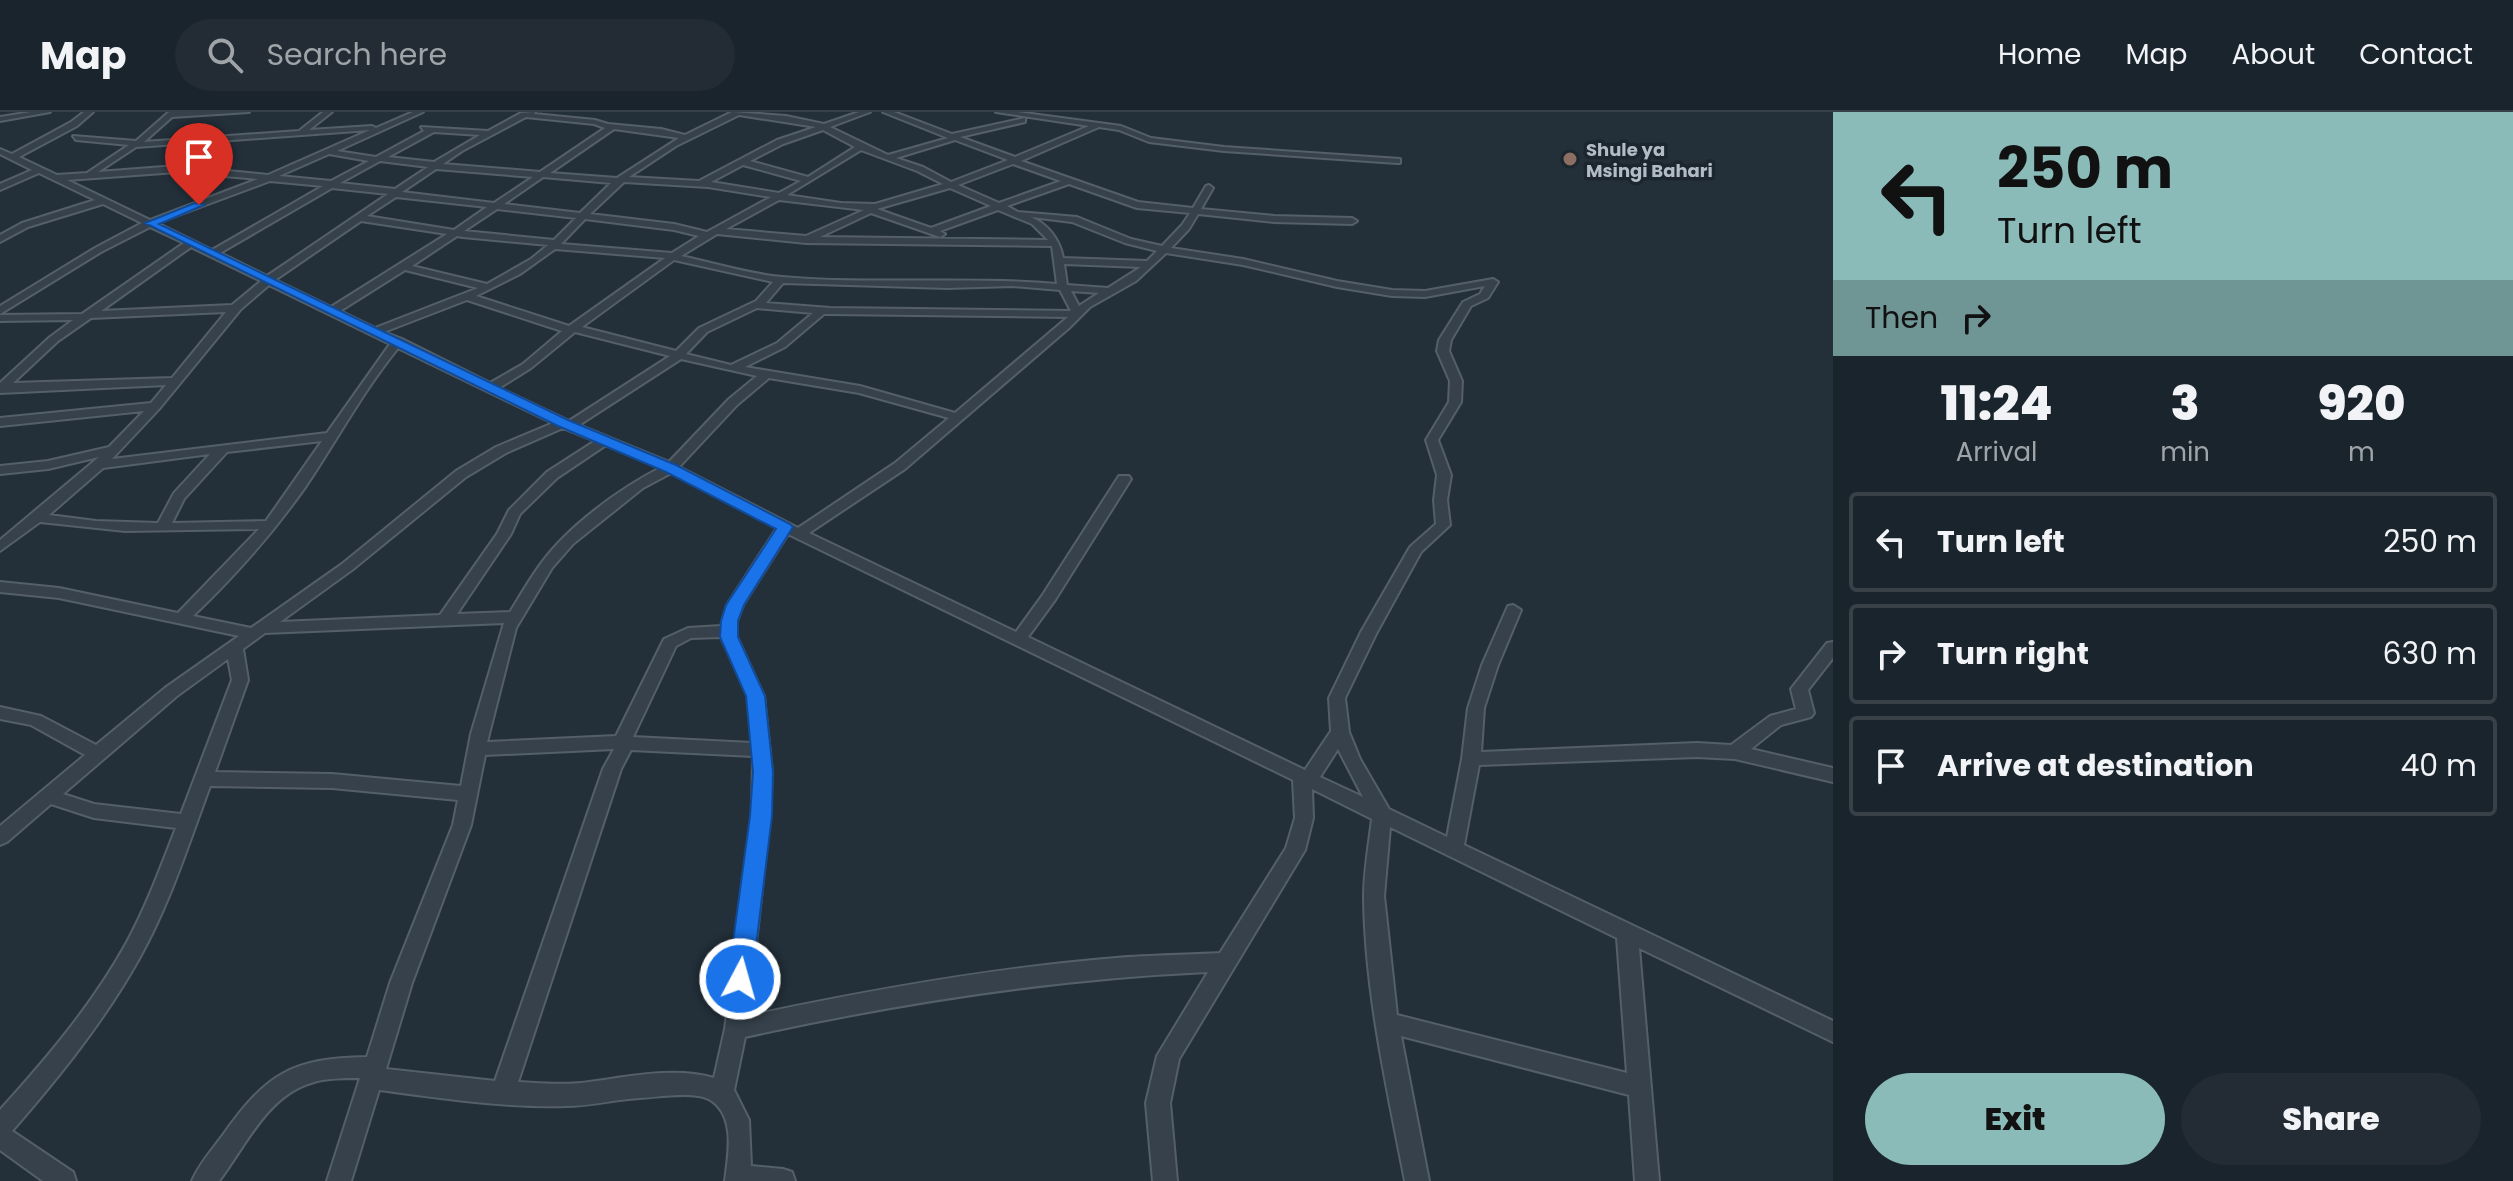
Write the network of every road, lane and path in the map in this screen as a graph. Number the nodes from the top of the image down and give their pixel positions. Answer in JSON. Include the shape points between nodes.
{"nodes":[{"id":1,"x":46,"y":112,"type":"edge"},
{"id":2,"x":89,"y":112,"type":"edge"},
{"id":3,"x":245,"y":112,"type":"edge"},
{"id":4,"x":328,"y":112,"type":"edge"},
{"id":5,"x":419,"y":112,"type":"edge"},
{"id":6,"x":503,"y":112,"type":"edge"},
{"id":7,"x":588,"y":112,"type":"edge"},
{"id":8,"x":737,"y":112,"type":"edge"},
{"id":9,"x":866,"y":112,"type":"edge"},
{"id":10,"x":887,"y":112,"type":"edge"},
{"id":11,"x":1000,"y":112,"type":"edge"},
{"id":12,"x":171,"y":113,"type":"edge"},
{"id":13,"x":1016,"y":113,"type":"edge"},
{"id":14,"x":526,"y":114,"type":"edge"},
{"id":15,"x":1054,"y":116,"type":"edge"},
{"id":16,"x":1034,"y":117,"type":"junction"},
{"id":17,"x":0,"y":119,"type":"edge"},
{"id":18,"x":575,"y":121,"type":"junction"},
{"id":19,"x":1099,"y":124,"type":"junction"},
{"id":20,"x":611,"y":126,"type":"junction"},
{"id":21,"x":822,"y":126,"type":"junction"},
{"id":22,"x":383,"y":128,"type":"junction"},
{"id":23,"x":432,"y":130,"type":"junction"},
{"id":24,"x":301,"y":133,"type":"junction"},
{"id":25,"x":486,"y":133,"type":"junction"},
{"id":26,"x":685,"y":137,"type":"junction"},
{"id":27,"x":955,"y":137,"type":"junction"},
{"id":28,"x":76,"y":138,"type":"dead end"},
{"id":29,"x":136,"y":144,"type":"junction"},
{"id":30,"x":862,"y":146,"type":"junction"},
{"id":31,"x":329,"y":152,"type":"junction"},
{"id":32,"x":6,"y":154,"type":"edge"},
{"id":33,"x":888,"y":158,"type":"junction"},
{"id":34,"x":378,"y":159,"type":"junction"},
{"id":35,"x":740,"y":161,"type":"junction"},
{"id":36,"x":1014,"y":161,"type":"junction"},
{"id":37,"x":1397,"y":161,"type":"dead end"},
{"id":38,"x":436,"y":165,"type":"junction"},
{"id":39,"x":39,"y":170,"type":"junction"},
{"id":40,"x":90,"y":174,"type":"junction"},
{"id":41,"x":542,"y":174,"type":"junction"},
{"id":42,"x":57,"y":178,"type":"junction"},
{"id":43,"x":269,"y":178,"type":"junction"},
{"id":44,"x":621,"y":180,"type":"junction"},
{"id":45,"x":809,"y":180,"type":"junction"},
{"id":46,"x":1071,"y":180,"type":"junction"},
{"id":47,"x":700,"y":184,"type":"junction"},
{"id":48,"x":330,"y":185,"type":"junction"},
{"id":49,"x":949,"y":185,"type":"junction"},
{"id":50,"x":0,"y":187,"type":"edge"},
{"id":51,"x":1209,"y":188,"type":"dead end"},
{"id":52,"x":397,"y":193,"type":"junction"},
{"id":53,"x":780,"y":197,"type":"junction"},
{"id":54,"x":103,"y":201,"type":"junction"},
{"id":55,"x":496,"y":206,"type":"junction"},
{"id":56,"x":997,"y":206,"type":"junction"},
{"id":57,"x":868,"y":209,"type":"junction"},
{"id":58,"x":1195,"y":212,"type":"junction"},
{"id":59,"x":1017,"y":213,"type":"junction"},
{"id":60,"x":359,"y":218,"type":"junction"},
{"id":61,"x":582,"y":218,"type":"junction"},
{"id":62,"x":1352,"y":221,"type":"dead end"},
{"id":63,"x":150,"y":223,"type":"junction"},
{"id":64,"x":931,"y":231,"type":"junction"},
{"id":65,"x":453,"y":233,"type":"junction"},
{"id":66,"x":712,"y":233,"type":"junction"},
{"id":67,"x":0,"y":239,"type":"edge"},
{"id":68,"x":805,"y":241,"type":"junction"},
{"id":69,"x":192,"y":242,"type":"junction"},
{"id":70,"x":960,"y":243,"type":"junction"},
{"id":71,"x":1056,"y":243,"type":"junction"},
{"id":72,"x":555,"y":244,"type":"junction"},
{"id":73,"x":1165,"y":250,"type":"junction"},
{"id":74,"x":212,"y":254,"type":"junction"},
{"id":75,"x":672,"y":257,"type":"junction"},
{"id":76,"x":1059,"y":261,"type":"junction"},
{"id":77,"x":1150,"y":264,"type":"junction"},
{"id":78,"x":405,"y":267,"type":"junction"},
{"id":79,"x":268,"y":280,"type":"junction"},
{"id":80,"x":780,"y":280,"type":"junction"},
{"id":81,"x":484,"y":286,"type":"junction"},
{"id":82,"x":1063,"y":287,"type":"junction"},
{"id":83,"x":1107,"y":291,"type":"junction"},
{"id":84,"x":465,"y":296,"type":"junction"},
{"id":85,"x":0,"y":303,"type":"edge"},
{"id":86,"x":13,"y":303,"type":"junction"},
{"id":87,"x":757,"y":305,"type":"junction"},
{"id":88,"x":234,"y":308,"type":"junction"},
{"id":89,"x":822,"y":310,"type":"junction"},
{"id":90,"x":0,"y":311,"type":"edge"},
{"id":91,"x":332,"y":311,"type":"junction"},
{"id":92,"x":1078,"y":314,"type":"junction"},
{"id":93,"x":86,"y":316,"type":"junction"},
{"id":94,"x":0,"y":318,"type":"edge"},
{"id":95,"x":573,"y":329,"type":"junction"},
{"id":96,"x":378,"y":331,"type":"junction"},
{"id":97,"x":398,"y":341,"type":"junction"},
{"id":98,"x":678,"y":356,"type":"junction"},
{"id":99,"x":731,"y":368,"type":"junction"},
{"id":100,"x":766,"y":375,"type":"junction"},
{"id":101,"x":176,"y":381,"type":"junction"},
{"id":102,"x":2,"y":388,"type":"edge"},
{"id":103,"x":490,"y":388,"type":"junction"},
{"id":104,"x":155,"y":406,"type":"junction"},
{"id":105,"x":957,"y":417,"type":"junction"},
{"id":106,"x":0,"y":422,"type":"edge"},
{"id":107,"x":566,"y":424,"type":"junction"},
{"id":108,"x":330,"y":436,"type":"junction"},
{"id":109,"x":604,"y":441,"type":"junction"},
{"id":110,"x":116,"y":449,"type":"junction"},
{"id":111,"x":223,"y":449,"type":"junction"},
{"id":112,"x":100,"y":464,"type":"junction"},
{"id":113,"x":671,"y":468,"type":"junction"},
{"id":114,"x":0,"y":470,"type":"edge"},
{"id":115,"x":1124,"y":479,"type":"dead end"},
{"id":116,"x":39,"y":518,"type":"junction"},
{"id":117,"x":269,"y":525,"type":"junction"},
{"id":118,"x":164,"y":527,"type":"junction"},
{"id":119,"x":792,"y":531,"type":"junction"},
{"id":120,"x":0,"y":547,"type":"edge"},
{"id":121,"x":0,"y":587,"type":"edge"},
{"id":122,"x":1513,"y":610,"type":"dead end"},
{"id":123,"x":514,"y":617,"type":"junction"},
{"id":124,"x":182,"y":618,"type":"junction"},
{"id":125,"x":445,"y":620,"type":"junction"},
{"id":126,"x":259,"y":631,"type":"junction"},
{"id":127,"x":729,"y":631,"type":"junction"},
{"id":128,"x":1019,"y":638,"type":"junction"},
{"id":129,"x":234,"y":646,"type":"junction"},
{"id":130,"x":1833,"y":647,"type":"edge"},
{"id":131,"x":1826,"y":668,"type":"edge"},
{"id":132,"x":0,"y":713,"type":"edge"},
{"id":133,"x":1340,"y":732,"type":"junction"},
{"id":134,"x":624,"y":742,"type":"junction"},
{"id":135,"x":477,"y":749,"type":"junction"},
{"id":136,"x":761,"y":750,"type":"junction"},
{"id":137,"x":1735,"y":752,"type":"junction"},
{"id":138,"x":96,"y":753,"type":"junction"},
{"id":139,"x":1471,"y":759,"type":"junction"},
{"id":140,"x":1833,"y":775,"type":"edge"},
{"id":141,"x":1305,"y":778,"type":"junction"},
{"id":142,"x":204,"y":779,"type":"junction"},
{"id":143,"x":468,"y":794,"type":"junction"},
{"id":144,"x":47,"y":796,"type":"junction"},
{"id":145,"x":1382,"y":814,"type":"junction"},
{"id":146,"x":188,"y":822,"type":"junction"},
{"id":147,"x":0,"y":837,"type":"edge"},
{"id":148,"x":1454,"y":848,"type":"junction"},
{"id":149,"x":1627,"y":932,"type":"junction"},
{"id":150,"x":1227,"y":962,"type":"junction"},
{"id":151,"x":1388,"y":1023,"type":"junction"},
{"id":152,"x":736,"y":1029,"type":"junction"},
{"id":153,"x":1833,"y":1032,"type":"edge"},
{"id":154,"x":374,"y":1072,"type":"junction"},
{"id":155,"x":1639,"y":1087,"type":"junction"},
{"id":156,"x":503,"y":1092,"type":"junction"},
{"id":157,"x":722,"y":1093,"type":"junction"},
{"id":158,"x":0,"y":1127,"type":"edge"},
{"id":159,"x":0,"y":1136,"type":"edge"},
{"id":160,"x":737,"y":1179,"type":"edge"},
{"id":161,"x":64,"y":1181,"type":"edge"},
{"id":162,"x":204,"y":1181,"type":"edge"},
{"id":163,"x":339,"y":1181,"type":"edge"},
{"id":164,"x":783,"y":1181,"type":"edge"},
{"id":165,"x":1165,"y":1181,"type":"edge"},
{"id":166,"x":1417,"y":1181,"type":"edge"},
{"id":167,"x":1647,"y":1181,"type":"edge"}],
"edges":[{"from":1,"to":17,"type":"street"},
{"from":2,"to":32,"type":"street"},
{"from":3,"to":12,"type":"street"},
{"from":4,"to":24,"type":"street"},
{"from":5,"to":22,"type":"street"},
{"from":6,"to":14,"type":"street"},
{"from":7,"to":18,"type":"street"},
{"from":8,"to":21,"type":"street"},
{"from":8,"to":26,"type":"street"},
{"from":9,"to":21,"type":"street"},
{"from":10,"to":27,"type":"street"},
{"from":11,"to":13,"type":"street"},
{"from":12,"to":29,"type":"street"},
{"from":13,"to":16,"type":"street"},
{"from":14,"to":18,"type":"street"},
{"from":14,"to":25,"type":"street"},
{"from":15,"to":16,"type":"street"},
{"from":15,"to":19,"type":"street"},
{"from":16,"to":27,"type":"street"},
{"from":18,"to":20,"type":"street"},
{"from":19,"to":36,"type":"street"},
{"from":19,"to":37,"type":"street","via":[[1179,144]]},
{"from":20,"to":26,"type":"street"},
{"from":20,"to":41,"type":"street"},
{"from":21,"to":30,"type":"street"},
{"from":21,"to":35,"type":"street"},
{"from":22,"to":23,"type":"street"},
{"from":22,"to":24,"type":"street"},
{"from":22,"to":31,"type":"street"},
{"from":23,"to":25,"type":"street"},
{"from":23,"to":34,"type":"street"},
{"from":24,"to":29,"type":"street"},
{"from":25,"to":38,"type":"street"},
{"from":26,"to":44,"type":"street"},
{"from":27,"to":33,"type":"street"},
{"from":27,"to":36,"type":"street"},
{"from":28,"to":29,"type":"street"},
{"from":29,"to":40,"type":"street"},
{"from":30,"to":33,"type":"street"},
{"from":30,"to":45,"type":"street"},
{"from":31,"to":34,"type":"street"},
{"from":31,"to":43,"type":"street"},
{"from":32,"to":39,"type":"street"},
{"from":33,"to":49,"type":"street"},
{"from":34,"to":38,"type":"street"},
{"from":34,"to":48,"type":"street"},
{"from":35,"to":45,"type":"street"},
{"from":35,"to":47,"type":"street"},
{"from":36,"to":46,"type":"street"},
{"from":36,"to":49,"type":"street"},
{"from":38,"to":41,"type":"street"},
{"from":38,"to":52,"type":"street"},
{"from":39,"to":42,"type":"street"},
{"from":39,"to":50,"type":"street"},
{"from":40,"to":42,"type":"street"},
{"from":40,"to":43,"type":"street","via":[[177,169]]},
{"from":41,"to":44,"type":"street"},
{"from":41,"to":55,"type":"street"},
{"from":42,"to":54,"type":"street"},
{"from":43,"to":48,"type":"street"},
{"from":43,"to":63,"type":"street"},
{"from":44,"to":47,"type":"street"},
{"from":44,"to":61,"type":"street"},
{"from":45,"to":53,"type":"street"},
{"from":46,"to":56,"type":"street"},
{"from":46,"to":58,"type":"street","via":[[1137,205]]},
{"from":47,"to":53,"type":"street"},
{"from":48,"to":52,"type":"street"},
{"from":48,"to":74,"type":"street"},
{"from":49,"to":56,"type":"street"},
{"from":49,"to":57,"type":"street"},
{"from":51,"to":58,"type":"street"},
{"from":52,"to":55,"type":"street"},
{"from":52,"to":60,"type":"street"},
{"from":53,"to":57,"type":"street"},
{"from":53,"to":66,"type":"street"},
{"from":54,"to":63,"type":"street"},
{"from":54,"to":67,"type":"street","via":[[25,225]]},
{"from":55,"to":61,"type":"street"},
{"from":55,"to":65,"type":"street"},
{"from":56,"to":59,"type":"street"},
{"from":56,"to":64,"type":"street"},
{"from":57,"to":64,"type":"street"},
{"from":57,"to":68,"type":"street"},
{"from":58,"to":62,"type":"street"},
{"from":58,"to":73,"type":"street"},
{"from":59,"to":71,"type":"street","via":[[1046,230]]},
{"from":59,"to":73,"type":"street","via":[[1090,223],[1128,241]]},
{"from":60,"to":65,"type":"street"},
{"from":60,"to":79,"type":"street"},
{"from":61,"to":66,"type":"street"},
{"from":61,"to":72,"type":"street"},
{"from":63,"to":69,"type":"street"},
{"from":63,"to":86,"type":"street"},
{"from":64,"to":70,"type":"street"},
{"from":65,"to":72,"type":"street"},
{"from":65,"to":78,"type":"street"},
{"from":66,"to":68,"type":"street"},
{"from":66,"to":75,"type":"street"},
{"from":68,"to":70,"type":"street"},
{"from":69,"to":74,"type":"street"},
{"from":69,"to":93,"type":"street"},
{"from":70,"to":71,"type":"street"},
{"from":71,"to":76,"type":"street"},
{"from":72,"to":75,"type":"street"},
{"from":72,"to":81,"type":"street"},
{"from":73,"to":77,"type":"street"},
{"from":73,"to":133,"type":"street","via":[[1392,293],[1425,294],[1493,282],[1484,296],[1467,304],[1445,340],[1443,351],[1456,381],[1455,402],[1432,440],[1444,475],[1439,515],[1443,525],[1415,550],[1346,677],[1337,698]]},
{"from":74,"to":79,"type":"street"},
{"from":75,"to":80,"type":"street"},
{"from":75,"to":95,"type":"street"},
{"from":76,"to":77,"type":"street"},
{"from":76,"to":82,"type":"street"},
{"from":77,"to":83,"type":"street"},
{"from":78,"to":81,"type":"street"},
{"from":78,"to":91,"type":"street"},
{"from":79,"to":88,"type":"street"},
{"from":79,"to":91,"type":"street"},
{"from":80,"to":82,"type":"street"},
{"from":80,"to":87,"type":"street"},
{"from":81,"to":84,"type":"street"},
{"from":82,"to":83,"type":"street"},
{"from":82,"to":92,"type":"street"},
{"from":83,"to":92,"type":"street"},
{"from":84,"to":95,"type":"street"},
{"from":84,"to":96,"type":"street"},
{"from":85,"to":86,"type":"street"},
{"from":86,"to":90,"type":"street"},
{"from":87,"to":89,"type":"street"},
{"from":87,"to":98,"type":"street","via":[[703,330]]},
{"from":88,"to":93,"type":"street"},
{"from":88,"to":101,"type":"street"},
{"from":89,"to":92,"type":"street"},
{"from":89,"to":99,"type":"street","via":[[776,351]]},
{"from":91,"to":96,"type":"street"},
{"from":92,"to":105,"type":"street"},
{"from":93,"to":94,"type":"street"},
{"from":93,"to":102,"type":"street"},
{"from":95,"to":98,"type":"street"},
{"from":95,"to":103,"type":"street"},
{"from":96,"to":97,"type":"street"},
{"from":97,"to":103,"type":"street"},
{"from":97,"to":108,"type":"street"},
{"from":98,"to":99,"type":"street"},
{"from":98,"to":107,"type":"street"},
{"from":99,"to":100,"type":"street"},
{"from":100,"to":105,"type":"street","via":[[860,390]]},
{"from":100,"to":113,"type":"street"},
{"from":101,"to":102,"type":"street"},
{"from":101,"to":104,"type":"street"},
{"from":103,"to":107,"type":"street"},
{"from":104,"to":106,"type":"street"},
{"from":104,"to":110,"type":"street"},
{"from":105,"to":119,"type":"street","via":[[900,466]]},
{"from":107,"to":109,"type":"street"},
{"from":107,"to":126,"type":"street","via":[[501,450],[461,474]]},
{"from":108,"to":111,"type":"street"},
{"from":108,"to":117,"type":"street"},
{"from":109,"to":113,"type":"street"},
{"from":109,"to":125,"type":"street","via":[[564,467],[514,513]]},
{"from":110,"to":112,"type":"street"},
{"from":110,"to":114,"type":"street"},
{"from":111,"to":112,"type":"street"},
{"from":111,"to":118,"type":"street","via":[[175,502]]},
{"from":112,"to":116,"type":"street"},
{"from":113,"to":119,"type":"street"},
{"from":113,"to":123,"type":"street","via":[[638,485],[568,541]]},
{"from":115,"to":128,"type":"street","via":[[1060,584]]},
{"from":116,"to":118,"type":"street"},
{"from":116,"to":120,"type":"street"},
{"from":117,"to":118,"type":"street"},
{"from":117,"to":124,"type":"street"},
{"from":119,"to":127,"type":"street","via":[[735,605]]},
{"from":119,"to":128,"type":"street"},
{"from":121,"to":124,"type":"street"},
{"from":122,"to":139,"type":"street","via":[[1476,708]]},
{"from":123,"to":125,"type":"street"},
{"from":123,"to":135,"type":"street","via":[[498,658]]},
{"from":124,"to":126,"type":"street"},
{"from":125,"to":126,"type":"street"},
{"from":126,"to":129,"type":"street"},
{"from":127,"to":134,"type":"street","via":[[688,633],[670,643]]},
{"from":127,"to":136,"type":"street","via":[[756,696]]},
{"from":128,"to":141,"type":"street"},
{"from":129,"to":138,"type":"street"},
{"from":129,"to":142,"type":"street","via":[[240,680]]},
{"from":130,"to":131,"type":"street"},
{"from":131,"to":137,"type":"street","via":[[1799,689],[1805,713],[1776,720]]},
{"from":132,"to":138,"type":"street","via":[[35,720]]},
{"from":133,"to":141,"type":"street"},
{"from":133,"to":145,"type":"street"},
{"from":134,"to":135,"type":"street"},
{"from":134,"to":136,"type":"street"},
{"from":134,"to":156,"type":"street"},
{"from":135,"to":143,"type":"street"},
{"from":136,"to":152,"type":"street","via":[[761,816]]},
{"from":137,"to":139,"type":"street"},
{"from":137,"to":140,"type":"street"},
{"from":138,"to":144,"type":"street"},
{"from":139,"to":148,"type":"street"},
{"from":141,"to":145,"type":"street"},
{"from":141,"to":150,"type":"street","via":[[1304,818],[1295,850]]},
{"from":142,"to":143,"type":"street","via":[[332,781]]},
{"from":142,"to":146,"type":"street"},
{"from":143,"to":154,"type":"street","via":[[462,825],[401,983]]},
{"from":144,"to":146,"type":"street","via":[[94,811]]},
{"from":144,"to":147,"type":"street"},
{"from":145,"to":148,"type":"street"},
{"from":145,"to":151,"type":"street","via":[[1374,896]]},
{"from":146,"to":158,"type":"street","via":[[164,885],[120,972],[56,1064]]},
{"from":148,"to":149,"type":"street"},
{"from":149,"to":153,"type":"street"},
{"from":149,"to":155,"type":"street"},
{"from":150,"to":152,"type":"street","via":[[1100,968],[974,985]]},
{"from":150,"to":165,"type":"street","via":[[1168,1056],[1158,1103]]},
{"from":151,"to":155,"type":"street"},
{"from":151,"to":166,"type":"street"},
{"from":152,"to":157,"type":"street"},
{"from":154,"to":156,"type":"street"},
{"from":154,"to":162,"type":"street","via":[[309,1072],[288,1080]]},
{"from":154,"to":163,"type":"street"},
{"from":155,"to":167,"type":"street"},
{"from":156,"to":157,"type":"street","via":[[565,1095],[689,1086]]},
{"from":157,"to":160,"type":"street","via":[[738,1116]]},
{"from":159,"to":161,"type":"street"},
{"from":160,"to":164,"type":"street"}]}
